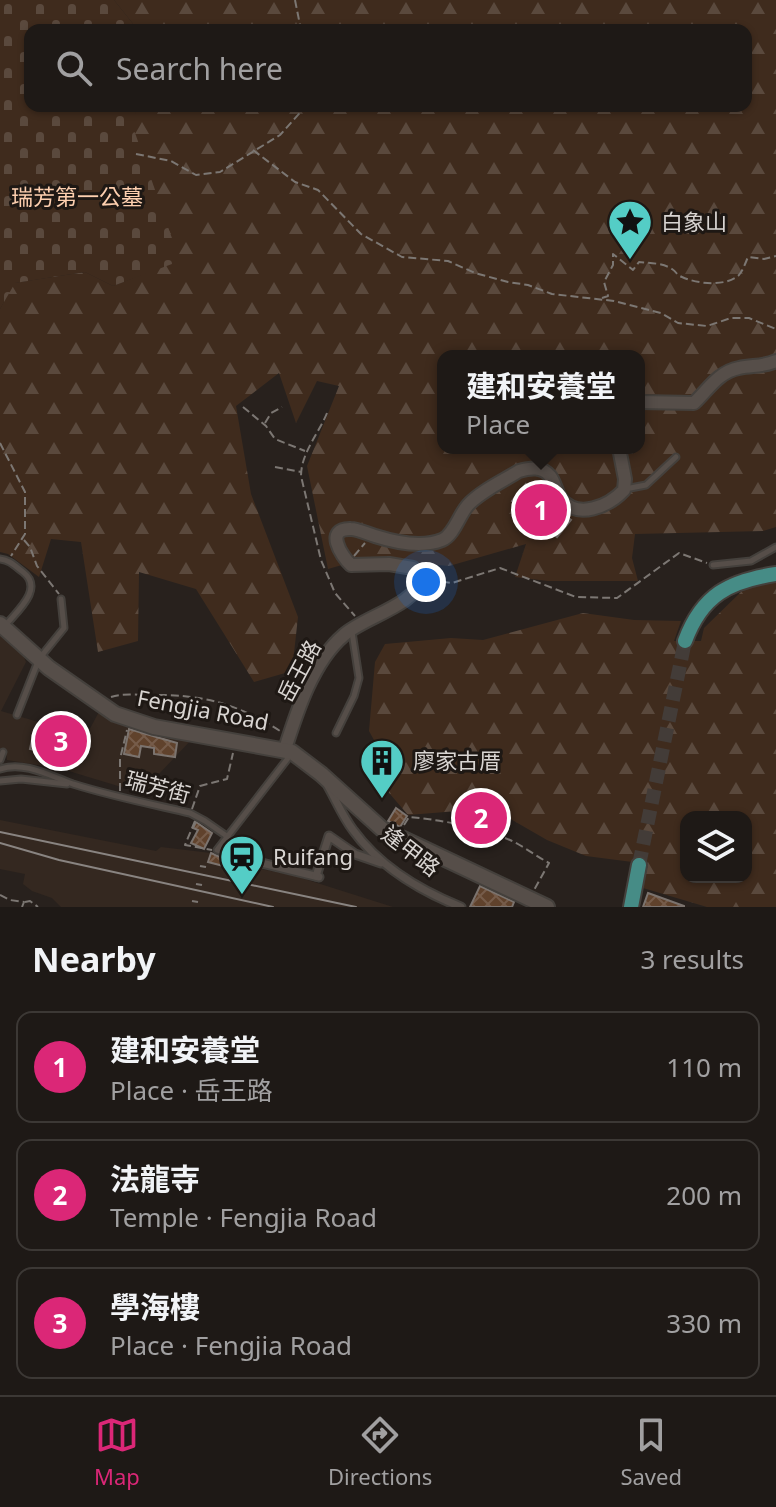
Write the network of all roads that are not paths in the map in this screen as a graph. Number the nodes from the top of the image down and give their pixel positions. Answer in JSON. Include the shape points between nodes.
{"nodes":[{"id":1,"x":776,"y":361,"type":"edge"},
{"id":2,"x":645,"y":402,"type":"edge"},
{"id":3,"x":620,"y":454,"type":"edge"},
{"id":4,"x":676,"y":457,"type":"dead end"},
{"id":5,"x":624,"y":490,"type":"junction"},
{"id":6,"x":776,"y":547,"type":"edge"},
{"id":7,"x":0,"y":559,"type":"edge"},
{"id":8,"x":713,"y":565,"type":"road end"},
{"id":9,"x":776,"y":574,"type":"edge"},
{"id":10,"x":61,"y":599,"type":"road end"},
{"id":11,"x":2,"y":626,"type":"edge"},
{"id":12,"x":356,"y":626,"type":"junction"},
{"id":13,"x":685,"y":641,"type":"tunnel mouth"},
{"id":14,"x":39,"y":659,"type":"junction"},
{"id":15,"x":17,"y":715,"type":"dead end"},
{"id":16,"x":336,"y":733,"type":"dead end"},
{"id":17,"x":289,"y":746,"type":"junction"},
{"id":18,"x":3,"y":752,"type":"dead end"},
{"id":19,"x":0,"y":760,"type":"edge"},
{"id":20,"x":0,"y":769,"type":"edge"},
{"id":21,"x":321,"y":774,"type":"junction"},
{"id":22,"x":0,"y":781,"type":"edge"},
{"id":23,"x":73,"y":784,"type":"junction"},
{"id":24,"x":228,"y":837,"type":"junction"},
{"id":25,"x":233,"y":856,"type":"joint"},
{"id":26,"x":385,"y":864,"type":"junction"},
{"id":27,"x":639,"y":865,"type":"tunnel mouth"},
{"id":28,"x":461,"y":907,"type":"edge"},
{"id":29,"x":547,"y":907,"type":"edge"},
{"id":30,"x":631,"y":907,"type":"edge"}],
"edges":[{"from":1,"to":2,"type":"street","via":[[725,373],[694,403]]},
{"from":3,"to":5,"type":"street"},
{"from":4,"to":5,"type":"lane","via":[[646,485]]},
{"from":5,"to":12,"type":"street","name":"岳王路","via":[[597,508],[572,508],[562,501],[550,476],[528,468],[468,504],[447,538],[405,543],[350,528],[342,531],[337,547],[351,565],[413,568],[421,579],[409,598]]},
{"from":6,"to":8,"type":"lane","via":[[751,561]]},
{"from":7,"to":11,"type":"lane","via":[[29,577],[32,590]]},
{"from":9,"to":13,"type":"main road","via":[[720,591],[700,609]]},
{"from":10,"to":14,"type":"lane","via":[[64,628]]},
{"from":11,"to":14,"type":"main road","name":"Fengjia Road"},
{"from":12,"to":16,"type":"lane","via":[[359,678]]},
{"from":12,"to":17,"type":"street","name":"岳王路","via":[[331,646]]},
{"from":14,"to":15,"type":"lane"},
{"from":14,"to":17,"type":"main road","name":"Fengjia Road","via":[[115,714],[154,727]]},
{"from":17,"to":21,"type":"main road","name":"Fengjia Road"},
{"from":17,"to":24,"type":"lane"},
{"from":18,"to":19,"type":"lane"},
{"from":20,"to":23,"type":"lane","name":"瑞芳街","via":[[39,770]]},
{"from":21,"to":26,"type":"street","name":"逢甲路","via":[[353,831]]},
{"from":21,"to":29,"type":"main road","name":"Fengjia Road","via":[[366,817],[396,836]]},
{"from":22,"to":23,"type":"lane","name":"瑞芳街"},
{"from":23,"to":24,"type":"lane","name":"瑞芳街","via":[[193,815]]},
{"from":24,"to":25,"type":"lane","via":[[217,850]]},
{"from":25,"to":26,"type":"street","via":[[318,877],[329,836],[355,854]]},
{"from":26,"to":28,"type":"street","name":"逢甲路","via":[[435,897]]},
{"from":27,"to":30,"type":"main road"}]}
